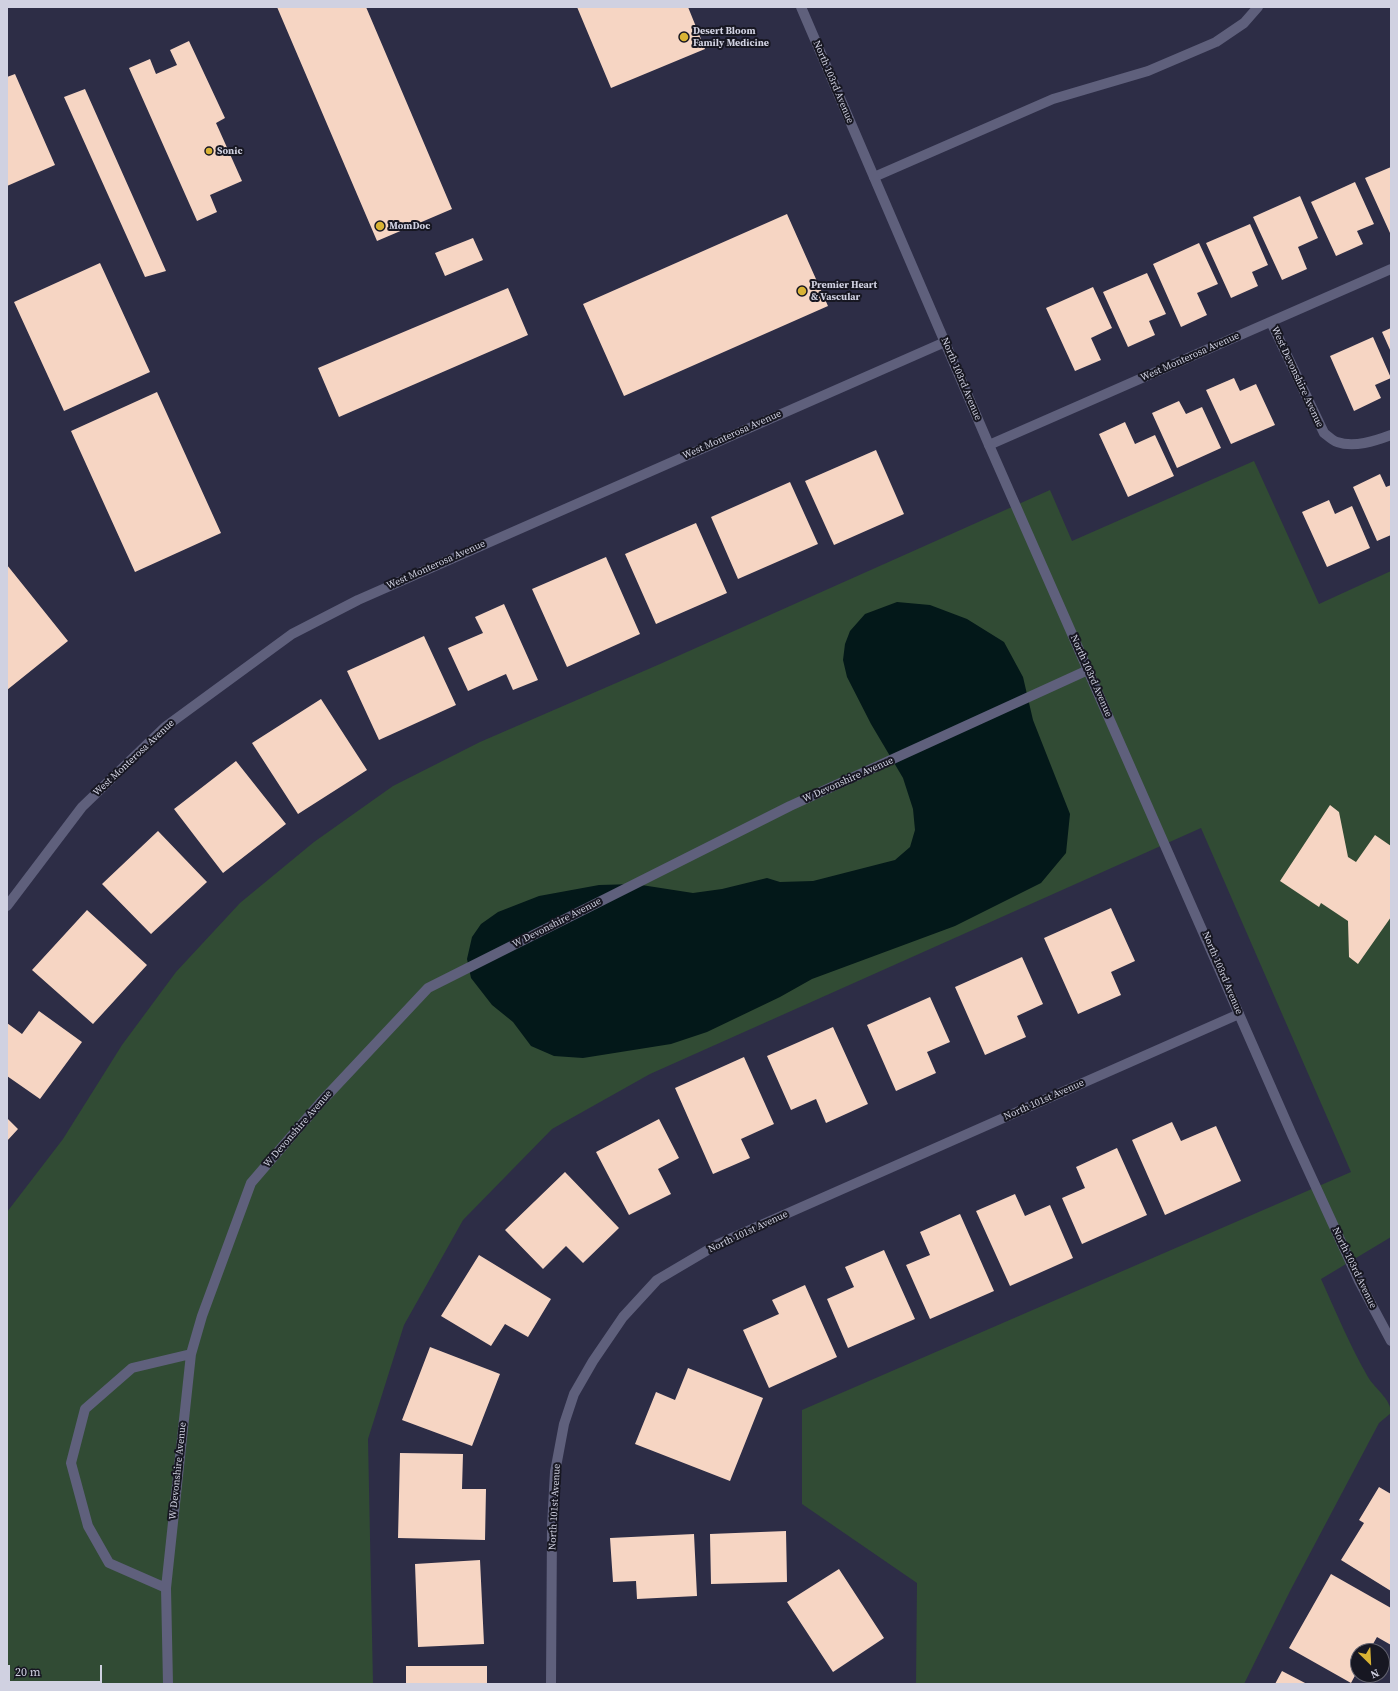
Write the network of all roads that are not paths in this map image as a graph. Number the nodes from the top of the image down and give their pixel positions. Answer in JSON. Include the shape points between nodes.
{"nodes":[{"id":1,"x":801,"y":7,"type":"edge"},
{"id":2,"x":1258,"y":7,"type":"edge"},
{"id":3,"x":874,"y":177,"type":"junction"},
{"id":4,"x":1391,"y":269,"type":"edge"},
{"id":5,"x":1271,"y":322,"type":"junction"},
{"id":6,"x":945,"y":342,"type":"junction"},
{"id":7,"x":1391,"y":435,"type":"edge"},
{"id":8,"x":989,"y":445,"type":"junction"},
{"id":9,"x":1088,"y":670,"type":"junction"},
{"id":10,"x":7,"y":906,"type":"edge"},
{"id":11,"x":1239,"y":1014,"type":"junction"},
{"id":12,"x":1391,"y":1341,"type":"edge"},
{"id":13,"x":191,"y":1354,"type":"junction"},
{"id":14,"x":166,"y":1588,"type":"junction"},
{"id":15,"x":168,"y":1684,"type":"edge"},
{"id":16,"x":551,"y":1684,"type":"edge"}],
"edges":[{"from":1,"to":3,"type":"street","name":"North 103rd Avenue"},
{"from":2,"to":3,"type":"street","via":[[1244,23],[1216,42],[1148,71],[1053,99]]},
{"from":3,"to":6,"type":"street","name":"North 103rd Avenue"},
{"from":4,"to":5,"type":"street","name":"West Monterosa Avenue"},
{"from":5,"to":7,"type":"street","name":"West Devonshire Avenue","via":[[1324,433],[1337,442],[1354,444]]},
{"from":5,"to":8,"type":"street","name":"West Monterosa Avenue"},
{"from":6,"to":8,"type":"street","name":"North 103rd Avenue"},
{"from":6,"to":10,"type":"street","name":"West Monterosa Avenue","via":[[365,596],[292,634],[165,726],[82,807]]},
{"from":8,"to":9,"type":"street","name":"North 103rd Avenue"},
{"from":9,"to":11,"type":"street","name":"North 103rd Avenue"},
{"from":9,"to":13,"type":"street","name":"W Devonshire Avenue","via":[[790,806],[428,988],[320,1103],[251,1183],[202,1316]]},
{"from":11,"to":12,"type":"street","name":"North 103rd Avenue","via":[[1359,1281]]},
{"from":11,"to":16,"type":"street","name":"North 101st Avenue","via":[[718,1244],[657,1280],[623,1317],[593,1361],[574,1394],[564,1424],[554,1479]]},
{"from":13,"to":14,"type":"street","name":"W Devonshire Avenue"},
{"from":13,"to":14,"type":"street","via":[[132,1368],[85,1409],[71,1463],[88,1526],[109,1562]]},
{"from":14,"to":15,"type":"street","name":"W Devonshire Avenue"}]}
